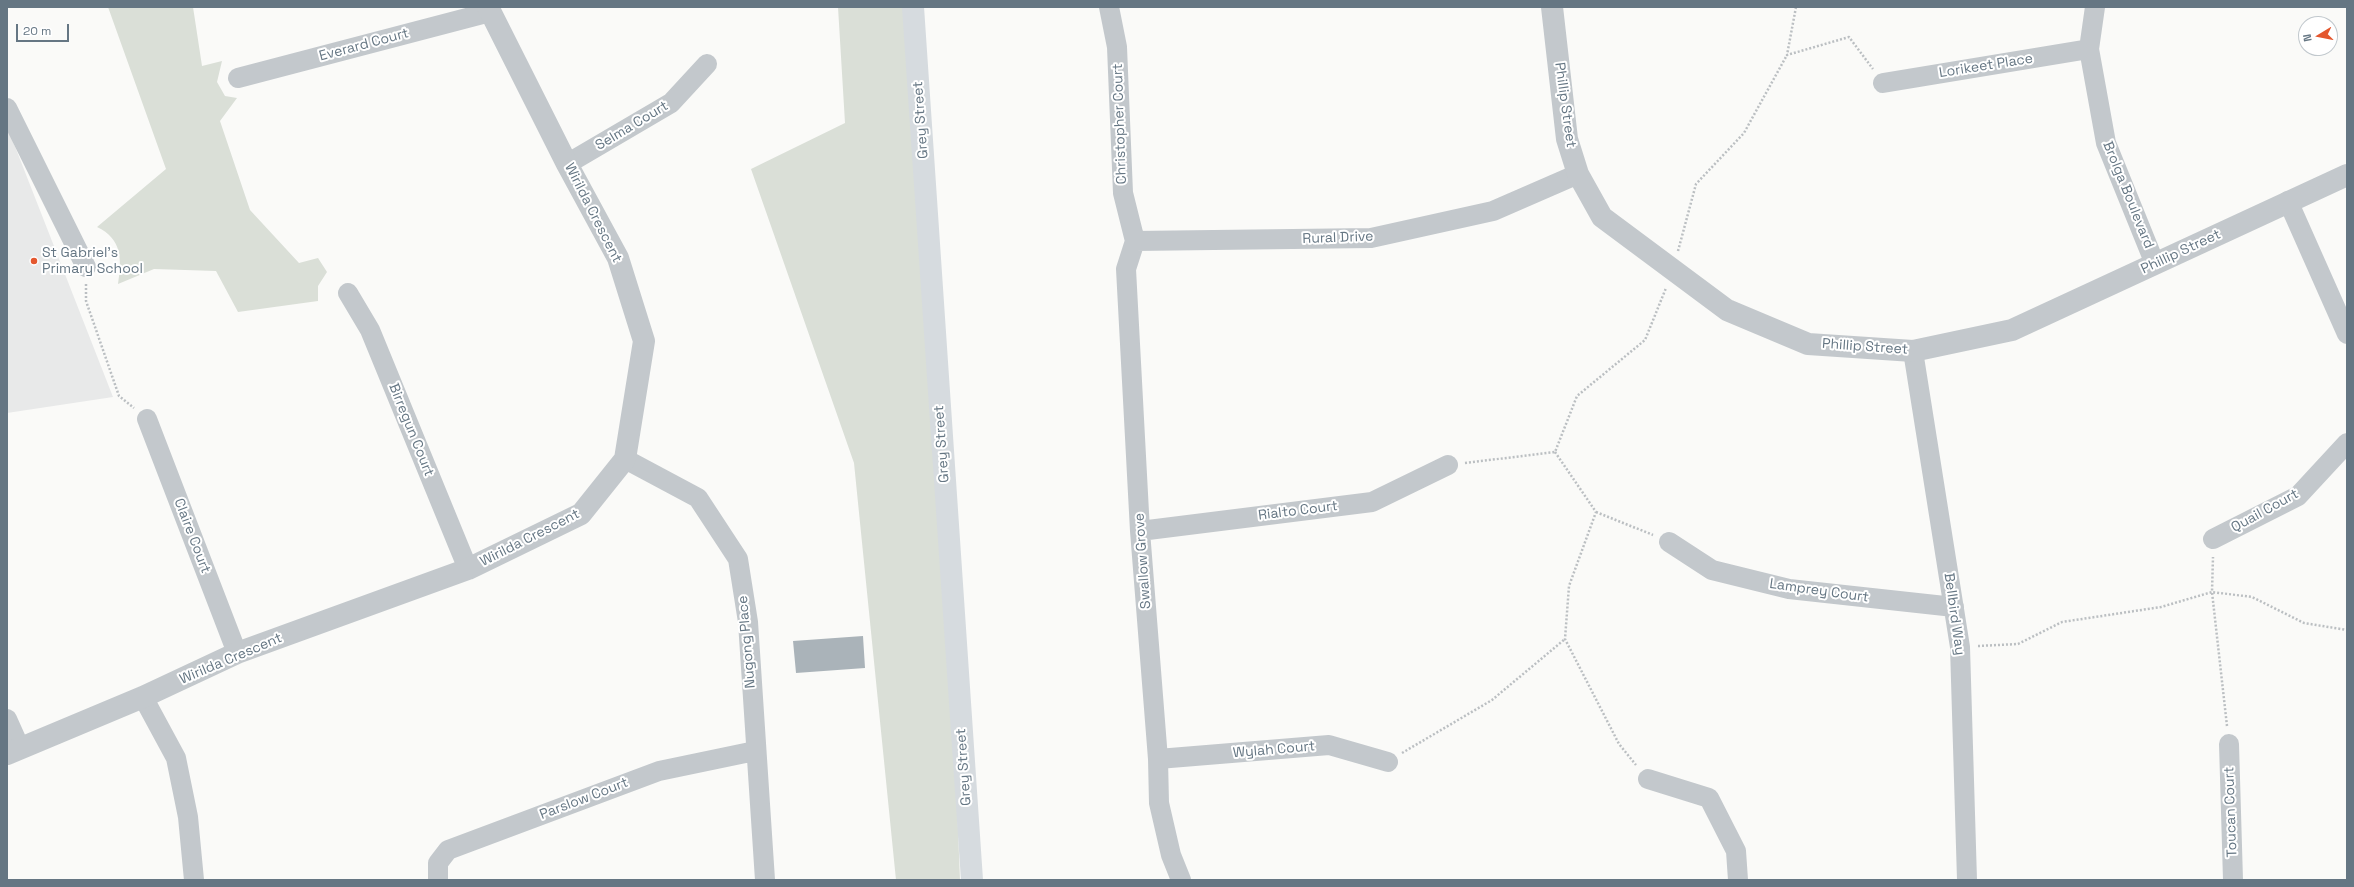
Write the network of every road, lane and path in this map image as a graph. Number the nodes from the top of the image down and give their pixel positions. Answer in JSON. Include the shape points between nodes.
{"nodes":[{"id":1,"x":913,"y":7,"type":"edge"},
{"id":2,"x":1109,"y":7,"type":"edge"},
{"id":3,"x":1552,"y":7,"type":"edge"},
{"id":4,"x":1796,"y":7,"type":"edge"},
{"id":5,"x":2095,"y":7,"type":"edge"},
{"id":6,"x":489,"y":10,"type":"edge"},
{"id":7,"x":2089,"y":49,"type":"junction"},
{"id":8,"x":1787,"y":55,"type":"junction"},
{"id":9,"x":707,"y":64,"type":"dead end"},
{"id":10,"x":238,"y":78,"type":"dead end"},
{"id":11,"x":1883,"y":83,"type":"joint"},
{"id":12,"x":7,"y":108,"type":"edge"},
{"id":13,"x":567,"y":164,"type":"junction"},
{"id":14,"x":1578,"y":174,"type":"junction"},
{"id":15,"x":2347,"y":175,"type":"edge"},
{"id":16,"x":2288,"y":201,"type":"junction"},
{"id":17,"x":1135,"y":241,"type":"junction"},
{"id":18,"x":2155,"y":264,"type":"junction"},
{"id":19,"x":86,"y":267,"type":"joint"},
{"id":20,"x":1673,"y":270,"type":"junction"},
{"id":21,"x":348,"y":293,"type":"dead end"},
{"id":22,"x":2347,"y":334,"type":"edge"},
{"id":23,"x":1912,"y":351,"type":"junction"},
{"id":24,"x":147,"y":419,"type":"joint"},
{"id":25,"x":2347,"y":443,"type":"edge"},
{"id":26,"x":1555,"y":452,"type":"junction"},
{"id":27,"x":625,"y":460,"type":"junction"},
{"id":28,"x":1448,"y":466,"type":"joint"},
{"id":29,"x":1596,"y":512,"type":"junction"},
{"id":30,"x":1140,"y":531,"type":"junction"},
{"id":31,"x":2213,"y":539,"type":"joint"},
{"id":32,"x":1669,"y":542,"type":"joint"},
{"id":33,"x":468,"y":569,"type":"junction"},
{"id":34,"x":2212,"y":592,"type":"junction"},
{"id":35,"x":1954,"y":607,"type":"junction"},
{"id":36,"x":2347,"y":630,"type":"edge"},
{"id":37,"x":1565,"y":639,"type":"junction"},
{"id":38,"x":1960,"y":646,"type":"junction"},
{"id":39,"x":237,"y":653,"type":"junction"},
{"id":40,"x":143,"y":697,"type":"junction"},
{"id":41,"x":7,"y":719,"type":"edge"},
{"id":42,"x":2229,"y":744,"type":"joint"},
{"id":43,"x":13,"y":751,"type":"edge"},
{"id":44,"x":755,"y":751,"type":"junction"},
{"id":45,"x":1158,"y":759,"type":"junction"},
{"id":46,"x":1388,"y":762,"type":"joint"},
{"id":47,"x":1648,"y":779,"type":"joint"},
{"id":48,"x":194,"y":880,"type":"edge"},
{"id":49,"x":438,"y":880,"type":"edge"},
{"id":50,"x":766,"y":880,"type":"edge"},
{"id":51,"x":972,"y":880,"type":"edge"},
{"id":52,"x":1180,"y":880,"type":"edge"},
{"id":53,"x":1738,"y":880,"type":"edge"},
{"id":54,"x":1967,"y":880,"type":"edge"},
{"id":55,"x":2233,"y":880,"type":"edge"}],
"edges":[{"from":1,"to":51,"type":"main road","name":"Grey Street"},
{"from":2,"to":17,"type":"street","name":"Christopher Court","via":[[1117,47],[1123,193]]},
{"from":3,"to":14,"type":"street","name":"Phillip Street","via":[[1567,139]]},
{"from":4,"to":8,"type":"path"},
{"from":5,"to":7,"type":"street","name":"Brolga Boulevard"},
{"from":6,"to":10,"type":"street","name":"Everard Court"},
{"from":6,"to":13,"type":"street","name":"Wirilda Crescent"},
{"from":7,"to":11,"type":"street","name":"Lorikeet Place"},
{"from":7,"to":18,"type":"street","name":"Brolga Boulevard","via":[[2106,143]]},
{"from":8,"to":11,"type":"path","via":[[1849,37]]},
{"from":8,"to":20,"type":"path","via":[[1744,133],[1696,184]]},
{"from":9,"to":13,"type":"street","name":"Selma Court","via":[[672,103]]},
{"from":12,"to":19,"type":"street"},
{"from":13,"to":27,"type":"street","name":"Wirilda Crescent","via":[[618,258],[644,341]]},
{"from":14,"to":17,"type":"street","name":"Rural Drive","via":[[1492,211],[1371,238]]},
{"from":14,"to":20,"type":"street","name":"Phillip Street","via":[[1602,217]]},
{"from":15,"to":16,"type":"street","name":"Phillip Street"},
{"from":16,"to":18,"type":"street","name":"Phillip Street"},
{"from":16,"to":22,"type":"street"},
{"from":17,"to":30,"type":"street","name":"Swallow Grove","via":[[1126,269]]},
{"from":18,"to":23,"type":"street","name":"Phillip Street","via":[[2012,330]]},
{"from":19,"to":24,"type":"path","via":[[86,302],[119,396]]},
{"from":20,"to":23,"type":"street","name":"Phillip Street","via":[[1727,310],[1808,344]]},
{"from":20,"to":26,"type":"path","via":[[1645,340],[1577,396]]},
{"from":21,"to":33,"type":"street","name":"Birregun Court","via":[[370,330]]},
{"from":23,"to":35,"type":"street","name":"Bellbird Way"},
{"from":24,"to":39,"type":"street","name":"Claire Court"},
{"from":25,"to":31,"type":"street","name":"Quail Court","via":[[2298,496]]},
{"from":26,"to":28,"type":"path"},
{"from":26,"to":29,"type":"path"},
{"from":27,"to":33,"type":"street","name":"Wirilda Crescent","via":[[581,514]]},
{"from":27,"to":44,"type":"street","name":"Nugong Place","via":[[698,498],[738,559],[748,622]]},
{"from":28,"to":30,"type":"street","name":"Rialto Court","via":[[1372,502]]},
{"from":29,"to":32,"type":"path"},
{"from":29,"to":37,"type":"path","via":[[1569,586]]},
{"from":30,"to":45,"type":"street","name":"Swallow Grove"},
{"from":31,"to":34,"type":"path"},
{"from":32,"to":35,"type":"street","name":"Lamprey Court","via":[[1712,570],[1789,589]]},
{"from":33,"to":39,"type":"street","name":"Wirilda Crescent"},
{"from":34,"to":36,"type":"path","via":[[2252,596],[2304,623]]},
{"from":34,"to":38,"type":"path","via":[[2161,607],[2062,622],[2018,644]]},
{"from":34,"to":42,"type":"path"},
{"from":35,"to":38,"type":"street","name":"Bellbird Way"},
{"from":37,"to":46,"type":"path","via":[[1492,700]]},
{"from":37,"to":47,"type":"path","via":[[1619,744]]},
{"from":38,"to":54,"type":"street","name":"Bellbird Way"},
{"from":39,"to":40,"type":"street","name":"Wirilda Crescent"},
{"from":40,"to":43,"type":"street","name":"Wirilda Crescent"},
{"from":40,"to":48,"type":"street","via":[[176,758],[188,817]]},
{"from":41,"to":43,"type":"street"},
{"from":42,"to":55,"type":"street","name":"Toucan Court"},
{"from":44,"to":49,"type":"street","name":"Parslow Court","via":[[659,771],[448,850],[438,864]]},
{"from":44,"to":50,"type":"street","name":"Nugong Place"},
{"from":45,"to":46,"type":"street","name":"Wylah Court","via":[[1329,745]]},
{"from":45,"to":52,"type":"street","name":"Swallow Grove","via":[[1159,803],[1171,855]]},
{"from":47,"to":53,"type":"street","via":[[1709,798],[1736,851]]}]}
